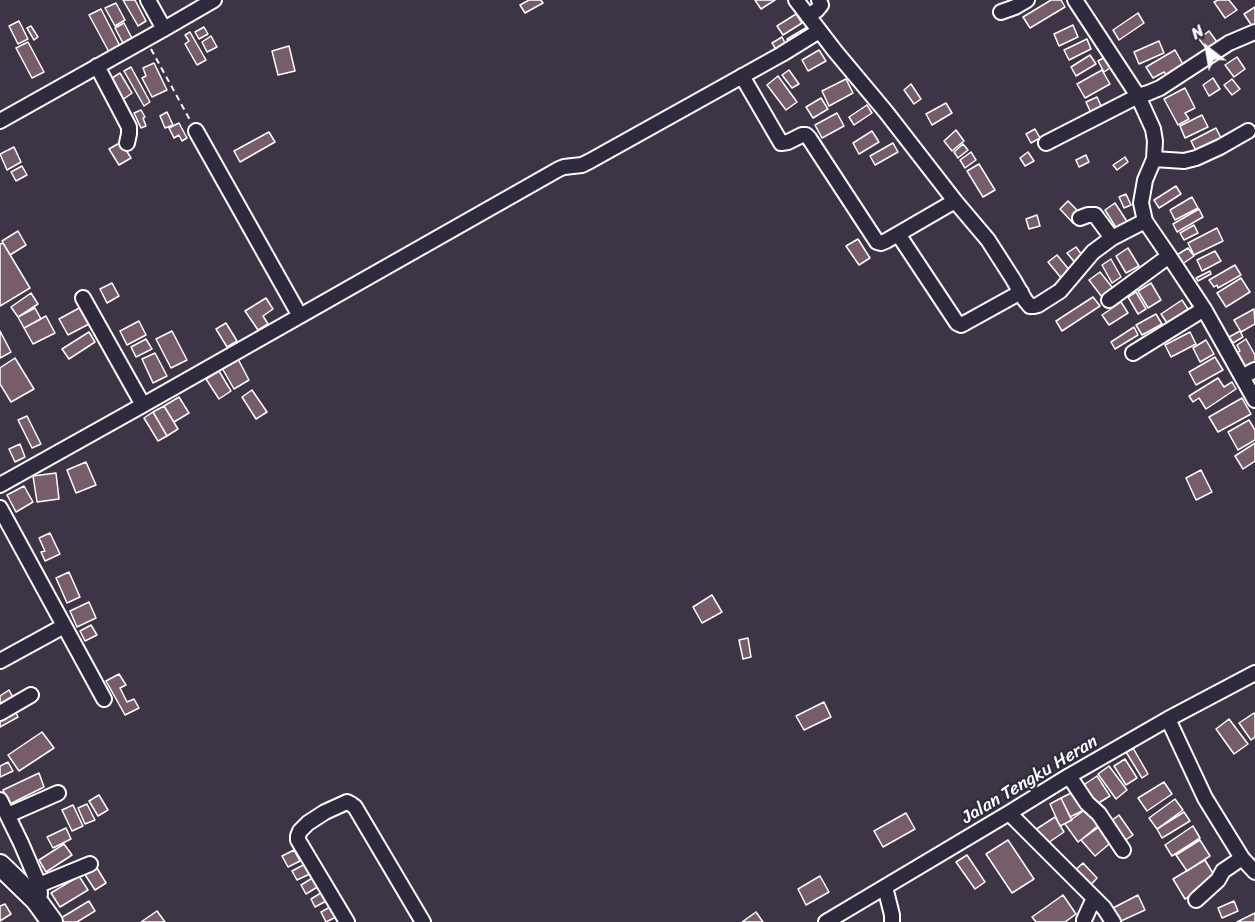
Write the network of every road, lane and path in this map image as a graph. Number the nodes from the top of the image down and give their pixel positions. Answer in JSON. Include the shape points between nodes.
{"nodes":[{"id":1,"x":148,"y":0,"type":"edge"},
{"id":2,"x":214,"y":0,"type":"edge"},
{"id":3,"x":795,"y":0,"type":"edge"},
{"id":4,"x":1027,"y":0,"type":"edge"},
{"id":5,"x":1075,"y":0,"type":"edge"},
{"id":6,"x":813,"y":10,"type":"edge"},
{"id":7,"x":1001,"y":12,"type":"dead end"},
{"id":8,"x":164,"y":29,"type":"junction"},
{"id":9,"x":819,"y":31,"type":"junction"},
{"id":10,"x":1255,"y":32,"type":"edge"},
{"id":11,"x":146,"y":40,"type":"junction"},
{"id":12,"x":97,"y":66,"type":"junction"},
{"id":13,"x":742,"y":76,"type":"junction"},
{"id":14,"x":1138,"y":96,"type":"junction"},
{"id":15,"x":0,"y":121,"type":"edge"},
{"id":16,"x":196,"y":131,"type":"joint"},
{"id":17,"x":1248,"y":131,"type":"dead end"},
{"id":18,"x":127,"y":143,"type":"dead end"},
{"id":19,"x":1046,"y":144,"type":"dead end"},
{"id":20,"x":1154,"y":159,"type":"junction"},
{"id":21,"x":955,"y":201,"type":"junction"},
{"id":22,"x":1080,"y":218,"type":"dead end"},
{"id":23,"x":1144,"y":221,"type":"junction"},
{"id":24,"x":898,"y":234,"type":"junction"},
{"id":25,"x":1112,"y":238,"type":"junction"},
{"id":26,"x":1169,"y":256,"type":"junction"},
{"id":27,"x":1021,"y":292,"type":"junction"},
{"id":28,"x":83,"y":298,"type":"dead end"},
{"id":29,"x":1109,"y":300,"type":"dead end"},
{"id":30,"x":1204,"y":309,"type":"junction"},
{"id":31,"x":300,"y":316,"type":"junction"},
{"id":32,"x":1133,"y":353,"type":"dead end"},
{"id":33,"x":1255,"y":370,"type":"edge"},
{"id":34,"x":1242,"y":377,"type":"junction"},
{"id":35,"x":1255,"y":400,"type":"edge"},
{"id":36,"x":143,"y":405,"type":"junction"},
{"id":37,"x":0,"y":485,"type":"edge"},
{"id":38,"x":0,"y":508,"type":"edge"},
{"id":39,"x":64,"y":626,"type":"junction"},
{"id":40,"x":0,"y":661,"type":"edge"},
{"id":41,"x":1255,"y":674,"type":"edge"},
{"id":42,"x":31,"y":696,"type":"dead end"},
{"id":43,"x":104,"y":699,"type":"dead end"},
{"id":44,"x":0,"y":713,"type":"edge"},
{"id":45,"x":1167,"y":719,"type":"junction"},
{"id":46,"x":1069,"y":776,"type":"junction"},
{"id":47,"x":58,"y":793,"type":"dead end"},
{"id":48,"x":0,"y":800,"type":"edge"},
{"id":49,"x":1009,"y":813,"type":"junction"},
{"id":50,"x":8,"y":815,"type":"junction"},
{"id":51,"x":1123,"y":850,"type":"dead end"},
{"id":52,"x":1242,"y":858,"type":"junction"},
{"id":53,"x":90,"y":864,"type":"dead end"},
{"id":54,"x":0,"y":865,"type":"edge"},
{"id":55,"x":1255,"y":872,"type":"edge"},
{"id":56,"x":885,"y":887,"type":"junction"},
{"id":57,"x":38,"y":893,"type":"junction"},
{"id":58,"x":1094,"y":898,"type":"junction"},
{"id":59,"x":1196,"y":900,"type":"dead end"},
{"id":60,"x":52,"y":922,"type":"edge"},
{"id":61,"x":347,"y":922,"type":"edge"},
{"id":62,"x":423,"y":922,"type":"edge"},
{"id":63,"x":826,"y":922,"type":"edge"},
{"id":64,"x":892,"y":922,"type":"edge"},
{"id":65,"x":1084,"y":922,"type":"edge"},
{"id":66,"x":1113,"y":922,"type":"edge"}],
"edges":[{"from":1,"to":8,"type":"street"},
{"from":2,"to":8,"type":"street"},
{"from":3,"to":6,"type":"street"},
{"from":4,"to":7,"type":"street"},
{"from":5,"to":14,"type":"street"},
{"from":6,"to":9,"type":"street"},
{"from":8,"to":11,"type":"street"},
{"from":9,"to":13,"type":"street"},
{"from":9,"to":21,"type":"street"},
{"from":10,"to":14,"type":"street","via":[[1229,43],[1160,88]]},
{"from":11,"to":12,"type":"street"},
{"from":11,"to":16,"type":"path"},
{"from":12,"to":15,"type":"street"},
{"from":12,"to":18,"type":"street","via":[[129,127]]},
{"from":13,"to":24,"type":"street","via":[[782,143],[802,135],[809,138],[877,242]]},
{"from":13,"to":31,"type":"street","via":[[590,161],[564,166]]},
{"from":14,"to":19,"type":"street"},
{"from":14,"to":20,"type":"street","via":[[1153,129]]},
{"from":16,"to":31,"type":"street"},
{"from":17,"to":20,"type":"street","via":[[1196,158]]},
{"from":20,"to":23,"type":"street","via":[[1141,202]]},
{"from":21,"to":24,"type":"street"},
{"from":21,"to":27,"type":"street","via":[[988,240]]},
{"from":22,"to":25,"type":"street","via":[[1095,215]]},
{"from":23,"to":25,"type":"street"},
{"from":23,"to":26,"type":"street"},
{"from":24,"to":27,"type":"street","via":[[961,325]]},
{"from":25,"to":27,"type":"street","via":[[1044,302],[1030,306]]},
{"from":26,"to":29,"type":"street"},
{"from":26,"to":30,"type":"street"},
{"from":28,"to":36,"type":"street"},
{"from":30,"to":32,"type":"street"},
{"from":30,"to":34,"type":"street"},
{"from":31,"to":36,"type":"street"},
{"from":33,"to":34,"type":"street"},
{"from":34,"to":35,"type":"street"},
{"from":36,"to":37,"type":"street"},
{"from":38,"to":39,"type":"street"},
{"from":39,"to":40,"type":"street"},
{"from":39,"to":43,"type":"street"},
{"from":41,"to":45,"type":"street","name":"Jalan Tengku Heran"},
{"from":42,"to":44,"type":"street"},
{"from":45,"to":46,"type":"street","name":"Jalan Tengku Heran"},
{"from":45,"to":52,"type":"street","via":[[1205,798]]},
{"from":46,"to":49,"type":"street","name":"Jalan Tengku Heran"},
{"from":46,"to":51,"type":"street"},
{"from":47,"to":50,"type":"street"},
{"from":48,"to":50,"type":"street"},
{"from":49,"to":56,"type":"street","name":"Jalan Tengku Heran"},
{"from":49,"to":58,"type":"street"},
{"from":50,"to":57,"type":"street"},
{"from":52,"to":55,"type":"street"},
{"from":52,"to":59,"type":"street","via":[[1223,871]]},
{"from":53,"to":57,"type":"street"},
{"from":54,"to":57,"type":"highway"},
{"from":56,"to":63,"type":"street","name":"Jalan Tengku Heran"},
{"from":56,"to":64,"type":"street"},
{"from":57,"to":60,"type":"highway"},
{"from":58,"to":65,"type":"street"},
{"from":58,"to":66,"type":"street"},
{"from":61,"to":62,"type":"street","via":[[298,840],[300,831],[308,824],[347,802],[355,807]]}]}
